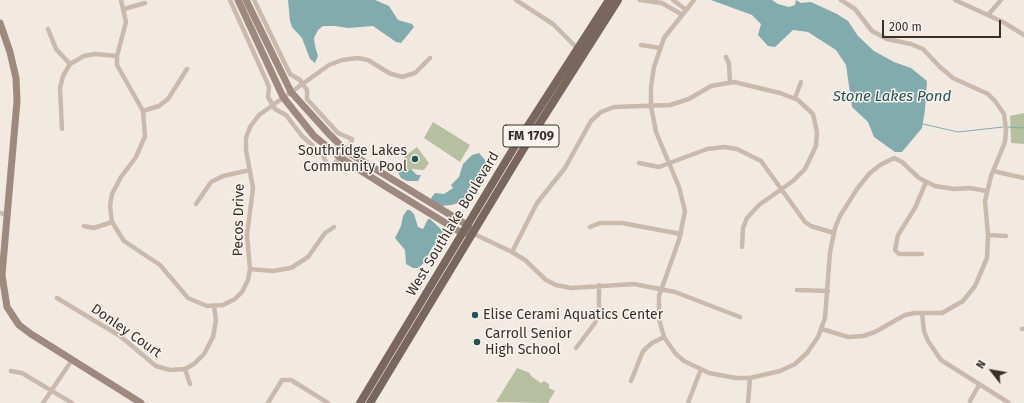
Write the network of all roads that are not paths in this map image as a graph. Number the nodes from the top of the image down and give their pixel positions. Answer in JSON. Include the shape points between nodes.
{"nodes":[{"id":1,"x":121,"y":0,"type":"edge"},
{"id":2,"x":230,"y":0,"type":"edge"},
{"id":3,"x":238,"y":0,"type":"edge"},
{"id":4,"x":246,"y":0,"type":"edge"},
{"id":5,"x":254,"y":0,"type":"edge"},
{"id":6,"x":516,"y":0,"type":"edge"},
{"id":7,"x":609,"y":0,"type":"edge"},
{"id":8,"x":618,"y":0,"type":"edge"},
{"id":9,"x":640,"y":0,"type":"edge"},
{"id":10,"x":673,"y":0,"type":"edge"},
{"id":11,"x":694,"y":0,"type":"edge"},
{"id":12,"x":841,"y":0,"type":"edge"},
{"id":13,"x":955,"y":0,"type":"edge"},
{"id":14,"x":1001,"y":0,"type":"edge"},
{"id":15,"x":145,"y":3,"type":"dead end"},
{"id":16,"x":124,"y":9,"type":"junction"},
{"id":17,"x":685,"y":9,"type":"junction"},
{"id":18,"x":681,"y":14,"type":"junction"},
{"id":19,"x":988,"y":15,"type":"junction"},
{"id":20,"x":0,"y":22,"type":"edge"},
{"id":21,"x":48,"y":29,"type":"dead end"},
{"id":22,"x":1024,"y":35,"type":"edge"},
{"id":23,"x":641,"y":45,"type":"dead end"},
{"id":24,"x":577,"y":48,"type":"junction"},
{"id":25,"x":660,"y":48,"type":"junction"},
{"id":26,"x":117,"y":56,"type":"junction"},
{"id":27,"x":726,"y":57,"type":"dead end"},
{"id":28,"x":430,"y":58,"type":"dead end"},
{"id":29,"x":70,"y":64,"type":"junction"},
{"id":30,"x":186,"y":69,"type":"dead end"},
{"id":31,"x":730,"y":82,"type":"junction"},
{"id":32,"x":801,"y":82,"type":"dead end"},
{"id":33,"x":303,"y":84,"type":"junction"},
{"id":34,"x":291,"y":92,"type":"junction"},
{"id":35,"x":283,"y":97,"type":"junction"},
{"id":36,"x":795,"y":98,"type":"junction"},
{"id":37,"x":272,"y":104,"type":"junction"},
{"id":38,"x":652,"y":106,"type":"junction"},
{"id":39,"x":143,"y":111,"type":"junction"},
{"id":40,"x":62,"y":130,"type":"dead end"},
{"id":41,"x":346,"y":151,"type":"junction"},
{"id":42,"x":341,"y":158,"type":"junction"},
{"id":43,"x":639,"y":164,"type":"dead end"},
{"id":44,"x":669,"y":164,"type":"junction"},
{"id":45,"x":250,"y":170,"type":"junction"},
{"id":46,"x":993,"y":171,"type":"junction"},
{"id":47,"x":1024,"y":178,"type":"edge"},
{"id":48,"x":926,"y":182,"type":"junction"},
{"id":49,"x":782,"y":189,"type":"junction"},
{"id":50,"x":987,"y":191,"type":"junction"},
{"id":51,"x":196,"y":204,"type":"dead end"},
{"id":52,"x":0,"y":214,"type":"edge"},
{"id":53,"x":8,"y":215,"type":"junction"},
{"id":54,"x":112,"y":222,"type":"junction"},
{"id":55,"x":84,"y":226,"type":"dead end"},
{"id":56,"x":334,"y":226,"type":"dead end"},
{"id":57,"x":590,"y":227,"type":"dead end"},
{"id":58,"x":465,"y":229,"type":"junction"},
{"id":59,"x":472,"y":232,"type":"junction"},
{"id":60,"x":681,"y":234,"type":"junction"},
{"id":61,"x":834,"y":234,"type":"junction"},
{"id":62,"x":988,"y":235,"type":"junction"},
{"id":63,"x":1006,"y":236,"type":"dead end"},
{"id":64,"x":742,"y":247,"type":"dead end"},
{"id":65,"x":512,"y":252,"type":"junction"},
{"id":66,"x":922,"y":254,"type":"dead end"},
{"id":67,"x":250,"y":269,"type":"junction"},
{"id":68,"x":599,"y":285,"type":"junction"},
{"id":69,"x":661,"y":289,"type":"junction"},
{"id":70,"x":797,"y":290,"type":"dead end"},
{"id":71,"x":828,"y":291,"type":"junction"},
{"id":72,"x":57,"y":298,"type":"dead end"},
{"id":73,"x":214,"y":306,"type":"junction"},
{"id":74,"x":922,"y":313,"type":"junction"},
{"id":75,"x":740,"y":317,"type":"dead end"},
{"id":76,"x":822,"y":329,"type":"junction"},
{"id":77,"x":664,"y":337,"type":"junction"},
{"id":78,"x":576,"y":348,"type":"dead end"},
{"id":79,"x":72,"y":360,"type":"junction"},
{"id":80,"x":185,"y":369,"type":"junction"},
{"id":81,"x":701,"y":369,"type":"junction"},
{"id":82,"x":11,"y":371,"type":"dead end"},
{"id":83,"x":750,"y":378,"type":"junction"},
{"id":84,"x":631,"y":381,"type":"dead end"},
{"id":85,"x":190,"y":384,"type":"dead end"},
{"id":86,"x":980,"y":385,"type":"junction"},
{"id":87,"x":52,"y":391,"type":"junction"},
{"id":88,"x":970,"y":401,"type":"dead end"},
{"id":89,"x":43,"y":403,"type":"edge"},
{"id":90,"x":72,"y":403,"type":"edge"},
{"id":91,"x":141,"y":403,"type":"edge"},
{"id":92,"x":268,"y":403,"type":"edge"},
{"id":93,"x":328,"y":403,"type":"edge"},
{"id":94,"x":360,"y":403,"type":"edge"},
{"id":95,"x":370,"y":403,"type":"edge"},
{"id":96,"x":688,"y":403,"type":"edge"},
{"id":97,"x":748,"y":403,"type":"edge"},
{"id":98,"x":1009,"y":403,"type":"edge"}],
"edges":[{"from":1,"to":16,"type":"street"},
{"from":2,"to":37,"type":"street","via":[[267,82],[268,96]]},
{"from":3,"to":35,"type":"street"},
{"from":4,"to":34,"type":"street"},
{"from":5,"to":33,"type":"street","via":[[290,74],[297,76]]},
{"from":6,"to":24,"type":"street","via":[[553,24]]},
{"from":7,"to":24,"type":"main road","name":"West Southlake Boulevard","number":"FM 1709"},
{"from":8,"to":59,"type":"main road","name":"West Southlake Boulevard","number":"FM 1709"},
{"from":9,"to":18,"type":"street","via":[[662,3]]},
{"from":10,"to":17,"type":"street"},
{"from":11,"to":17,"type":"street"},
{"from":12,"to":46,"type":"street","via":[[855,9],[872,31],[887,39],[923,49],[953,78],[988,94],[1000,108],[1006,127],[1005,142]]},
{"from":13,"to":19,"type":"street"},
{"from":14,"to":19,"type":"street"},
{"from":15,"to":16,"type":"street"},
{"from":16,"to":26,"type":"street","via":[[126,29]]},
{"from":17,"to":18,"type":"street"},
{"from":18,"to":25,"type":"street"},
{"from":19,"to":22,"type":"street"},
{"from":20,"to":53,"type":"street","via":[[16,78],[17,101]]},
{"from":21,"to":29,"type":"street","via":[[56,49]]},
{"from":23,"to":25,"type":"street"},
{"from":24,"to":58,"type":"main road","name":"West Southlake Boulevard","number":"FM 1709"},
{"from":25,"to":38,"type":"street","via":[[652,77]]},
{"from":26,"to":29,"type":"street","via":[[95,54],[84,56]]},
{"from":26,"to":39,"type":"street","via":[[119,70]]},
{"from":27,"to":31,"type":"street"},
{"from":28,"to":33,"type":"street","name":"Pecos Drive","via":[[415,73],[402,76],[389,73],[368,60],[348,59],[329,65]]},
{"from":29,"to":40,"type":"street","via":[[60,88]]},
{"from":30,"to":39,"type":"street","via":[[168,99],[159,106]]},
{"from":31,"to":36,"type":"street","via":[[749,84]]},
{"from":31,"to":38,"type":"street","via":[[711,86],[681,102]]},
{"from":32,"to":36,"type":"street"},
{"from":33,"to":34,"type":"street","name":"Pecos Drive"},
{"from":33,"to":41,"type":"street","via":[[307,90],[307,99],[316,111],[338,133],[352,139]]},
{"from":34,"to":35,"type":"street","name":"Pecos Drive"},
{"from":34,"to":41,"type":"street"},
{"from":35,"to":37,"type":"street","name":"Pecos Drive"},
{"from":35,"to":42,"type":"street","via":[[314,136]]},
{"from":36,"to":49,"type":"street","via":[[812,114],[816,124],[817,140],[805,169]]},
{"from":37,"to":42,"type":"street","via":[[277,111],[286,115],[302,136],[322,154],[327,164],[333,165]]},
{"from":37,"to":45,"type":"street","name":"Pecos Drive","via":[[259,115],[248,132],[246,150]]},
{"from":38,"to":44,"type":"street","via":[[656,132]]},
{"from":38,"to":65,"type":"street","via":[[614,107],[601,112],[591,121],[565,168],[537,203]]},
{"from":39,"to":54,"type":"street","via":[[143,143],[112,194]]},
{"from":41,"to":42,"type":"street"},
{"from":41,"to":58,"type":"street"},
{"from":42,"to":58,"type":"street"},
{"from":43,"to":44,"type":"street","via":[[655,167]]},
{"from":44,"to":49,"type":"street","via":[[707,149],[737,148],[761,161]]},
{"from":44,"to":60,"type":"street","via":[[682,194],[685,211]]},
{"from":45,"to":51,"type":"street","via":[[223,176],[211,182]]},
{"from":45,"to":67,"type":"street","name":"Pecos Drive","via":[[253,188],[247,234]]},
{"from":46,"to":47,"type":"street"},
{"from":46,"to":50,"type":"street"},
{"from":48,"to":50,"type":"street","via":[[944,188]]},
{"from":48,"to":61,"type":"street","via":[[898,159],[891,159],[880,165],[857,189],[840,216]]},
{"from":48,"to":66,"type":"street","via":[[915,208],[898,235],[895,250],[899,254]]},
{"from":49,"to":61,"type":"street","via":[[805,222]]},
{"from":49,"to":64,"type":"street","via":[[759,205],[747,218],[743,228]]},
{"from":50,"to":62,"type":"street","via":[[985,212]]},
{"from":52,"to":53,"type":"street"},
{"from":53,"to":79,"type":"street","via":[[2,275],[7,307],[19,325]]},
{"from":54,"to":55,"type":"street","via":[[94,228]]},
{"from":54,"to":73,"type":"street","via":[[124,241],[160,266],[188,298],[202,305]]},
{"from":56,"to":67,"type":"street","via":[[325,233],[308,257],[291,268],[273,271]]},
{"from":57,"to":60,"type":"street","via":[[600,223],[622,223]]},
{"from":58,"to":59,"type":"street"},
{"from":58,"to":94,"type":"main road","name":"West Southlake Boulevard","number":"FM 1709"},
{"from":59,"to":65,"type":"street"},
{"from":59,"to":95,"type":"main road","name":"West Southlake Boulevard","number":"FM 1709"},
{"from":60,"to":69,"type":"street"},
{"from":61,"to":71,"type":"street","via":[[830,252]]},
{"from":62,"to":63,"type":"street"},
{"from":62,"to":74,"type":"street","via":[[987,258],[969,296],[957,306],[942,313]]},
{"from":65,"to":68,"type":"street","via":[[556,285],[571,288]]},
{"from":67,"to":73,"type":"street","name":"Pecos Drive","via":[[242,292],[223,305]]},
{"from":68,"to":69,"type":"street","via":[[634,284]]},
{"from":68,"to":78,"type":"street","via":[[595,323]]},
{"from":69,"to":75,"type":"street"},
{"from":69,"to":77,"type":"street","via":[[658,311]]},
{"from":70,"to":71,"type":"street"},
{"from":71,"to":76,"type":"street"},
{"from":72,"to":80,"type":"street","name":"Donley Court","via":[[120,336],[156,366],[170,370]]},
{"from":73,"to":80,"type":"street","via":[[216,320],[213,337],[204,354]]},
{"from":74,"to":76,"type":"street","via":[[906,315],[863,336],[848,337]]},
{"from":74,"to":86,"type":"street","via":[[928,341],[942,360]]},
{"from":76,"to":83,"type":"street","via":[[810,349],[795,364],[774,374]]},
{"from":77,"to":81,"type":"street","via":[[681,358]]},
{"from":77,"to":84,"type":"street","via":[[643,351]]},
{"from":79,"to":87,"type":"street"},
{"from":79,"to":91,"type":"street"},
{"from":80,"to":85,"type":"street"},
{"from":81,"to":83,"type":"street","via":[[720,376]]},
{"from":81,"to":96,"type":"street"},
{"from":82,"to":87,"type":"street","via":[[22,373]]},
{"from":83,"to":97,"type":"street"},
{"from":86,"to":88,"type":"street"},
{"from":86,"to":98,"type":"street"},
{"from":87,"to":89,"type":"street"},
{"from":87,"to":90,"type":"street"},
{"from":92,"to":93,"type":"street","via":[[282,380],[291,380]]}]}
